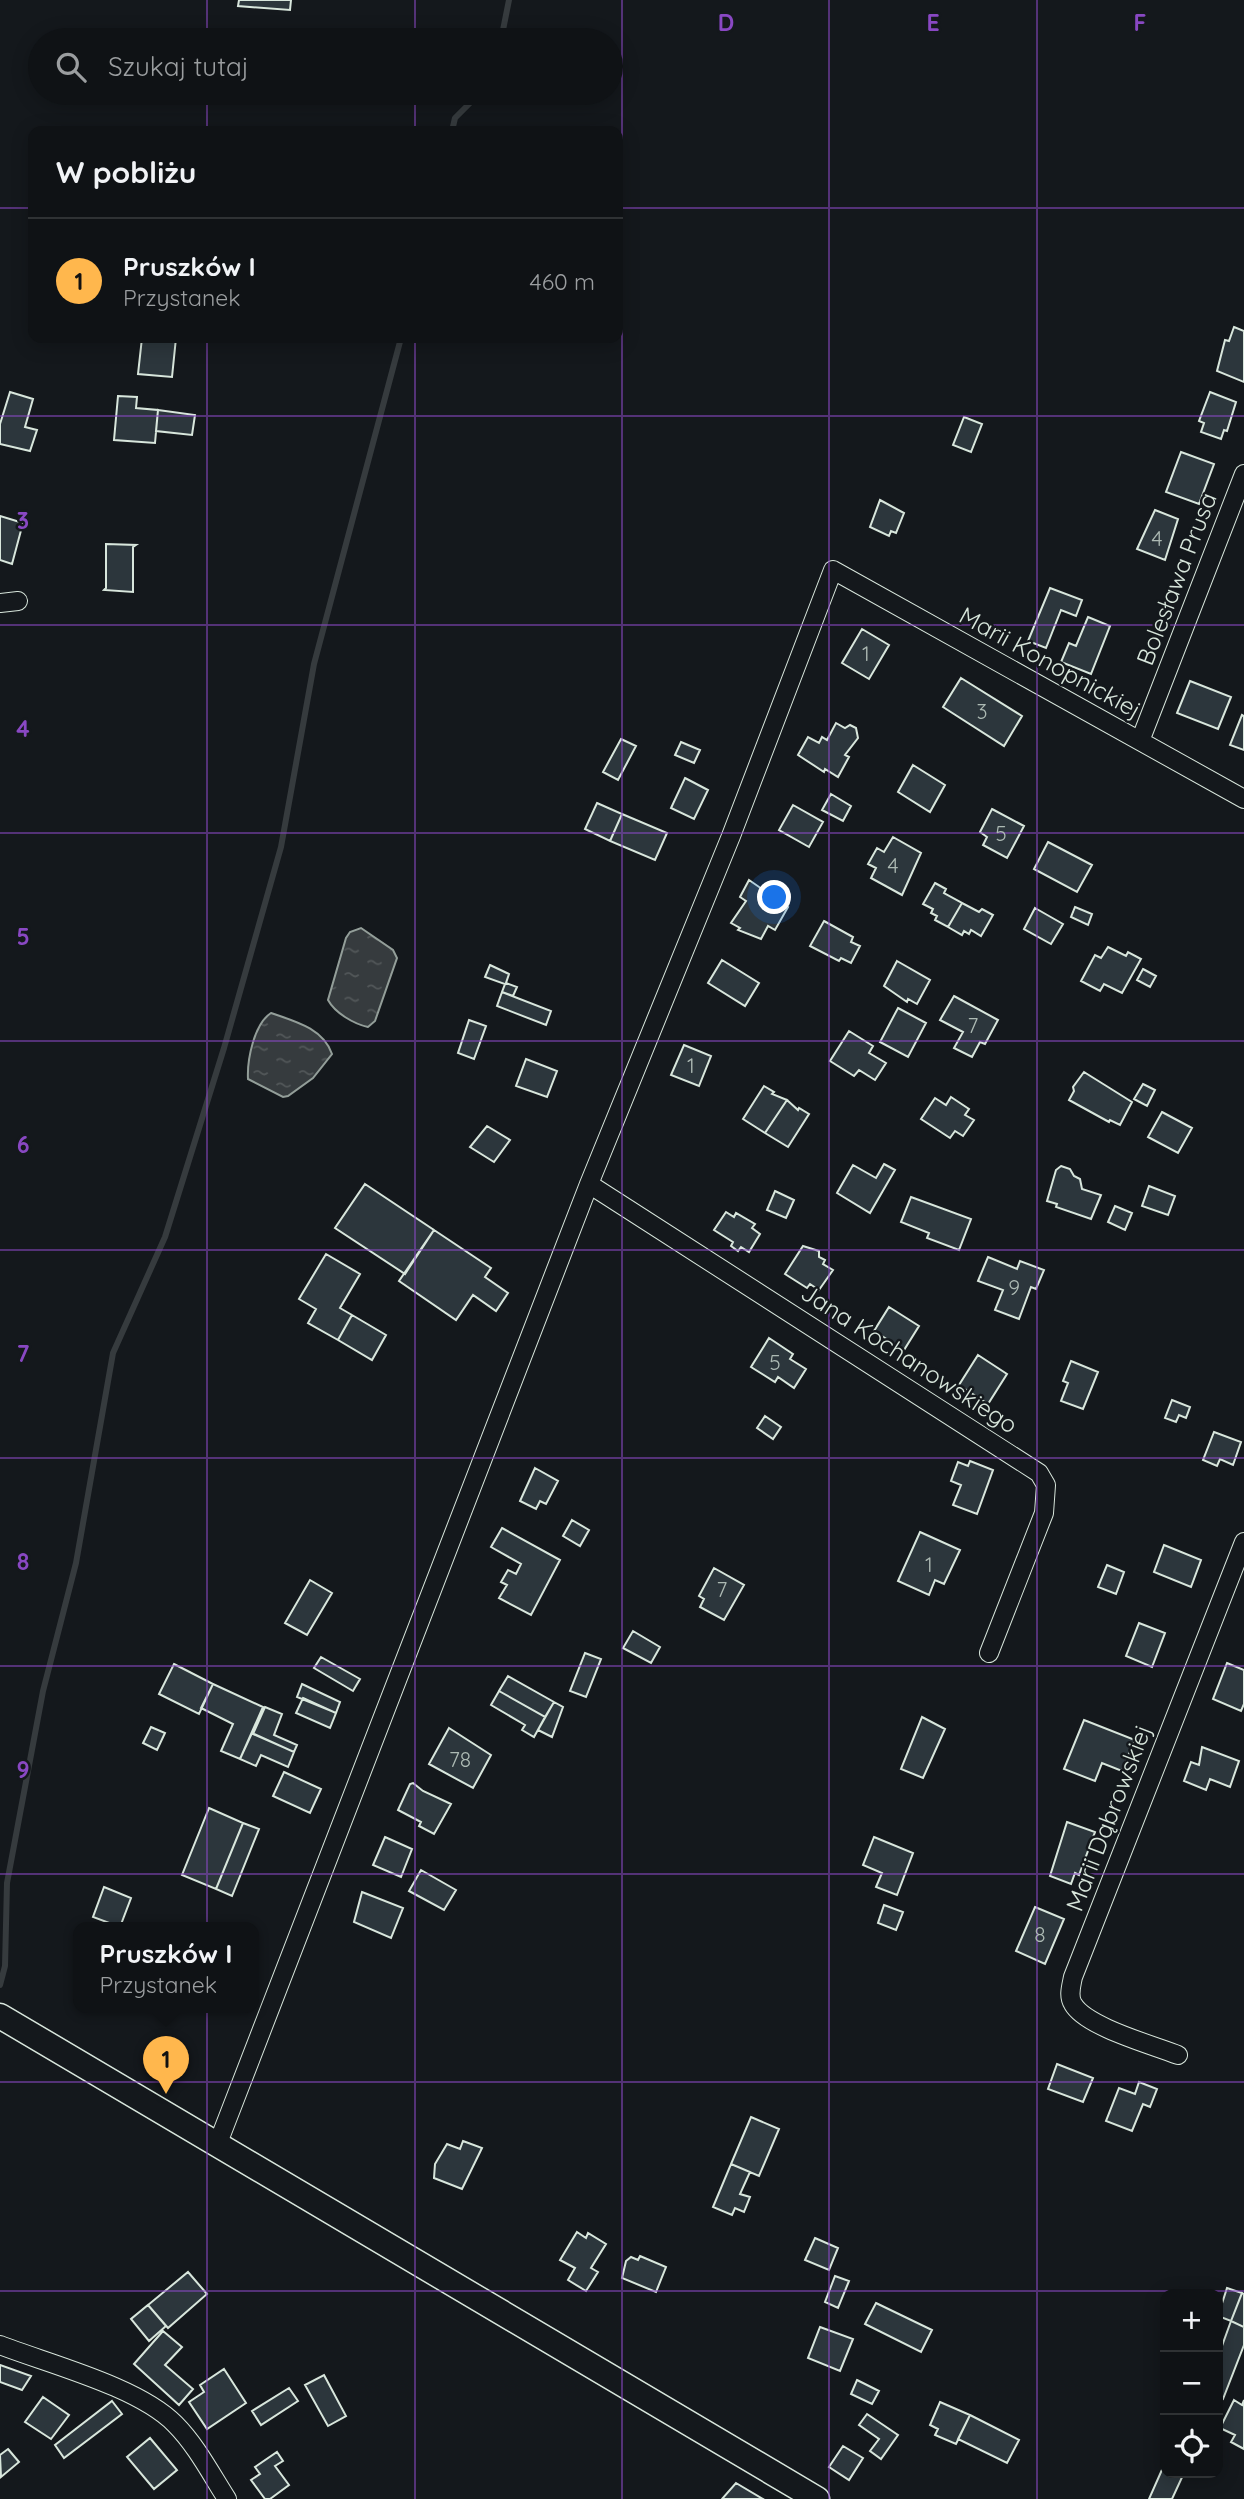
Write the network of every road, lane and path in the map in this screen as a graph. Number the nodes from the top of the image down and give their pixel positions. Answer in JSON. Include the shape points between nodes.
{"nodes":[{"id":1,"x":1244,"y":474,"type":"edge"},
{"id":2,"x":1237,"y":512,"type":"edge"},
{"id":3,"x":1140,"y":741,"type":"junction"},
{"id":4,"x":1244,"y":799,"type":"edge"},
{"id":5,"x":590,"y":1184,"type":"junction"},
{"id":6,"x":1244,"y":1542,"type":"edge"},
{"id":7,"x":989,"y":1653,"type":"dead end"},
{"id":8,"x":0,"y":2016,"type":"edge"},
{"id":9,"x":1178,"y":2055,"type":"dead end"},
{"id":10,"x":218,"y":2143,"type":"junction"},
{"id":11,"x":0,"y":2345,"type":"edge"},
{"id":12,"x":226,"y":2499,"type":"edge"},
{"id":13,"x":817,"y":2499,"type":"edge"}],
"edges":[{"from":1,"to":2,"type":"street","name":"Bolesława Prusa"},
{"from":2,"to":3,"type":"street","name":"Bolesława Prusa"},
{"from":3,"to":4,"type":"street","name":"Marii Konopnickiej"},
{"from":3,"to":5,"type":"street","name":"Marii Konopnickiej","via":[[833,570]]},
{"from":5,"to":7,"type":"street","name":"Jana Kochanowskiego","via":[[1040,1473],[1046,1485],[1044,1513]]},
{"from":5,"to":10,"type":"street"},
{"from":6,"to":9,"type":"street","name":"Marii Dąbrowskiej","via":[[1070,1992],[1072,2003],[1091,2021]]},
{"from":8,"to":10,"type":"street"},
{"from":10,"to":13,"type":"street"},
{"from":11,"to":12,"type":"street","via":[[117,2389],[163,2413],[191,2442]]}]}
